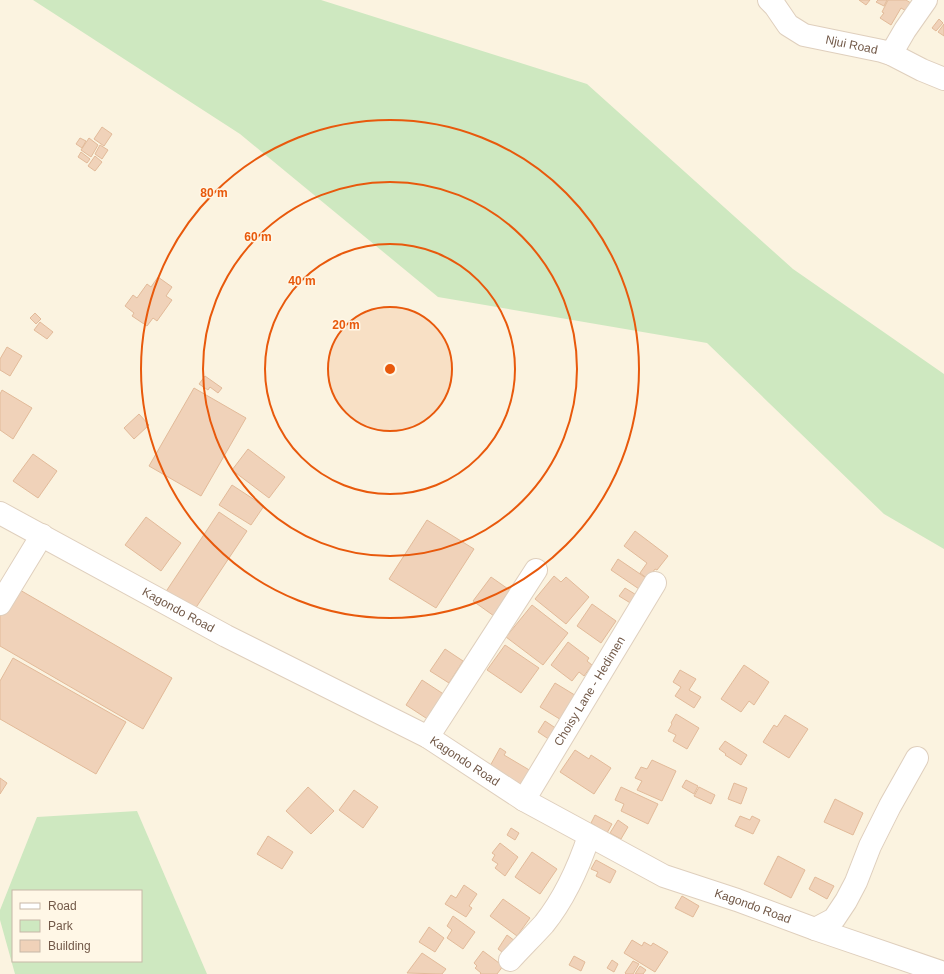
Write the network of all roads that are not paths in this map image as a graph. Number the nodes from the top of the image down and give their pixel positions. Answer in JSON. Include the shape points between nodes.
{"nodes":[{"id":1,"x":769,"y":0,"type":"edge"},
{"id":2,"x":926,"y":0,"type":"edge"},
{"id":3,"x":891,"y":54,"type":"junction"},
{"id":4,"x":944,"y":79,"type":"edge"},
{"id":5,"x":0,"y":513,"type":"edge"},
{"id":6,"x":42,"y":536,"type":"junction"},
{"id":7,"x":536,"y":570,"type":"dead end"},
{"id":8,"x":655,"y":583,"type":"dead end"},
{"id":9,"x":0,"y":604,"type":"edge"},
{"id":10,"x":428,"y":737,"type":"junction"},
{"id":11,"x":917,"y":758,"type":"dead end"},
{"id":12,"x":524,"y":800,"type":"junction"},
{"id":13,"x":589,"y":836,"type":"junction"},
{"id":14,"x":815,"y":929,"type":"junction"},
{"id":15,"x":510,"y":960,"type":"dead end"},
{"id":16,"x":944,"y":973,"type":"edge"}],
"edges":[{"from":1,"to":3,"type":"street","name":"Njui Road","via":[[788,26],[804,35]]},
{"from":2,"to":3,"type":"street"},
{"from":3,"to":4,"type":"street","name":"Njui Road"},
{"from":5,"to":6,"type":"street","name":"Kagondo Road"},
{"from":6,"to":9,"type":"street"},
{"from":6,"to":10,"type":"street","name":"Kagondo Road","via":[[226,636]]},
{"from":7,"to":10,"type":"street"},
{"from":8,"to":12,"type":"street","name":"Choisy Lane - Hedimen"},
{"from":10,"to":12,"type":"street","name":"Kagondo Road"},
{"from":11,"to":14,"type":"street","via":[[870,846],[846,901],[834,919]]},
{"from":12,"to":13,"type":"street","name":"Kagondo Road"},
{"from":13,"to":14,"type":"street","name":"Kagondo Road","via":[[664,876]]},
{"from":13,"to":15,"type":"street","via":[[583,855],[560,900],[544,924]]},
{"from":14,"to":16,"type":"street","name":"Kagondo Road"}]}
